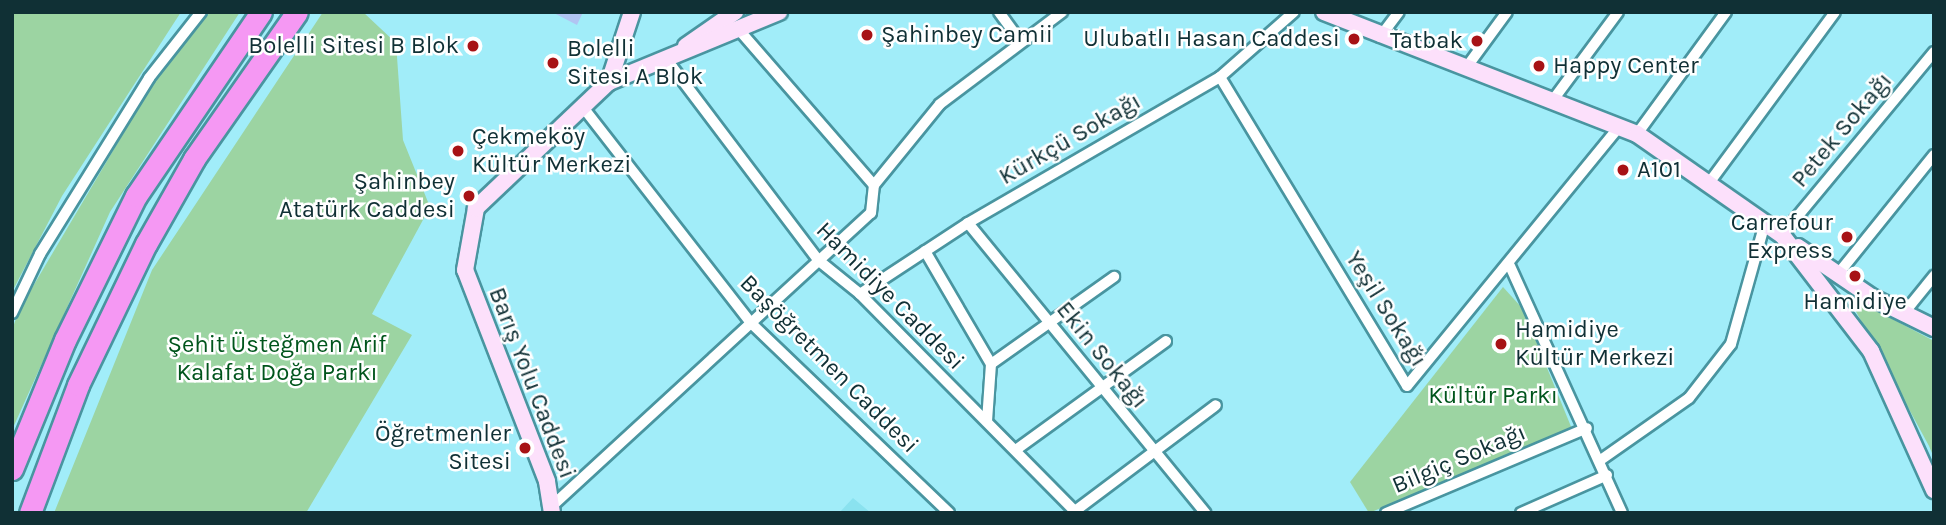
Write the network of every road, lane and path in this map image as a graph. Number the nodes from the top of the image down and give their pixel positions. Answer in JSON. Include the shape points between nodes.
{"nodes":[{"id":1,"x":201,"y":12,"type":"edge"},
{"id":2,"x":261,"y":12,"type":"edge"},
{"id":3,"x":297,"y":12,"type":"edge"},
{"id":4,"x":632,"y":12,"type":"edge"},
{"id":5,"x":735,"y":12,"type":"edge"},
{"id":6,"x":779,"y":12,"type":"edge"},
{"id":7,"x":999,"y":12,"type":"edge"},
{"id":8,"x":1062,"y":12,"type":"edge"},
{"id":9,"x":1294,"y":12,"type":"edge"},
{"id":10,"x":1324,"y":12,"type":"edge"},
{"id":11,"x":1399,"y":12,"type":"edge"},
{"id":12,"x":1507,"y":12,"type":"edge"},
{"id":13,"x":1618,"y":12,"type":"edge"},
{"id":14,"x":1726,"y":12,"type":"edge"},
{"id":15,"x":1835,"y":12,"type":"edge"},
{"id":16,"x":740,"y":31,"type":"junction"},
{"id":17,"x":1380,"y":37,"type":"junction"},
{"id":18,"x":1020,"y":41,"type":"junction"},
{"id":19,"x":1934,"y":51,"type":"edge"},
{"id":20,"x":667,"y":60,"type":"junction"},
{"id":21,"x":1466,"y":68,"type":"junction"},
{"id":22,"x":1220,"y":77,"type":"junction"},
{"id":23,"x":609,"y":82,"type":"junction"},
{"id":24,"x":1553,"y":100,"type":"junction"},
{"id":25,"x":582,"y":106,"type":"junction"},
{"id":26,"x":1619,"y":127,"type":"junction"},
{"id":27,"x":1637,"y":134,"type":"junction"},
{"id":28,"x":1934,"y":155,"type":"edge"},
{"id":29,"x":1709,"y":183,"type":"junction"},
{"id":30,"x":874,"y":184,"type":"junction"},
{"id":31,"x":968,"y":223,"type":"junction"},
{"id":32,"x":1765,"y":223,"type":"junction"},
{"id":33,"x":1783,"y":235,"type":"junction"},
{"id":34,"x":925,"y":251,"type":"junction"},
{"id":35,"x":818,"y":260,"type":"junction"},
{"id":36,"x":1510,"y":266,"type":"junction"},
{"id":37,"x":1838,"y":274,"type":"junction"},
{"id":38,"x":1934,"y":276,"type":"edge"},
{"id":39,"x":1114,"y":277,"type":"dead end"},
{"id":40,"x":1856,"y":286,"type":"junction"},
{"id":41,"x":860,"y":294,"type":"junction"},
{"id":42,"x":1837,"y":304,"type":"junction"},
{"id":43,"x":12,"y":313,"type":"edge"},
{"id":44,"x":1903,"y":313,"type":"junction"},
{"id":45,"x":752,"y":324,"type":"junction"},
{"id":46,"x":1051,"y":326,"type":"junction"},
{"id":47,"x":1934,"y":328,"type":"edge"},
{"id":48,"x":1166,"y":341,"type":"dead end"},
{"id":49,"x":991,"y":363,"type":"junction"},
{"id":50,"x":1102,"y":387,"type":"junction"},
{"id":51,"x":1216,"y":405,"type":"dead end"},
{"id":52,"x":987,"y":421,"type":"junction"},
{"id":53,"x":1587,"y":428,"type":"junction"},
{"id":54,"x":1017,"y":449,"type":"junction"},
{"id":55,"x":1155,"y":452,"type":"junction"},
{"id":56,"x":1602,"y":459,"type":"junction"},
{"id":57,"x":12,"y":469,"type":"edge"},
{"id":58,"x":1607,"y":475,"type":"junction"},
{"id":59,"x":1934,"y":490,"type":"edge"},
{"id":60,"x":552,"y":509,"type":"edge"},
{"id":61,"x":1076,"y":512,"type":"edge"},
{"id":62,"x":30,"y":513,"type":"edge"},
{"id":63,"x":949,"y":513,"type":"edge"},
{"id":64,"x":1205,"y":513,"type":"edge"},
{"id":65,"x":1386,"y":513,"type":"edge"},
{"id":66,"x":1521,"y":513,"type":"edge"},
{"id":67,"x":1622,"y":513,"type":"edge"}],
"edges":[{"from":1,"to":43,"type":"street","via":[[134,101],[40,254]]},
{"from":2,"to":57,"type":"highway","via":[[136,196],[65,340]]},
{"from":3,"to":62,"type":"highway","via":[[194,159],[146,244],[78,385]]},
{"from":4,"to":23,"type":"street"},
{"from":5,"to":20,"type":"street"},
{"from":6,"to":16,"type":"street"},
{"from":7,"to":18,"type":"street"},
{"from":8,"to":18,"type":"street"},
{"from":9,"to":22,"type":"street","name":"Kürkçü Sokağı"},
{"from":10,"to":17,"type":"street"},
{"from":11,"to":17,"type":"street"},
{"from":12,"to":21,"type":"street"},
{"from":13,"to":24,"type":"street"},
{"from":14,"to":27,"type":"street"},
{"from":15,"to":29,"type":"street"},
{"from":16,"to":20,"type":"street"},
{"from":16,"to":30,"type":"street"},
{"from":17,"to":21,"type":"street"},
{"from":18,"to":30,"type":"street","via":[[940,104]]},
{"from":19,"to":33,"type":"street","name":"Petek Sokağı"},
{"from":20,"to":23,"type":"street"},
{"from":20,"to":35,"type":"street","name":"Hamidiye Caddesi"},
{"from":21,"to":24,"type":"street"},
{"from":22,"to":31,"type":"street","name":"Kürkçü Sokağı"},
{"from":22,"to":36,"type":"street","name":"Yeşil Sokağı","via":[[1407,386]]},
{"from":23,"to":25,"type":"street"},
{"from":24,"to":26,"type":"street"},
{"from":25,"to":45,"type":"street","name":"Başöğretmen Caddesi"},
{"from":25,"to":60,"type":"street","name":"Barış Yolu Caddesi","via":[[476,208],[465,270]]},
{"from":26,"to":27,"type":"street"},
{"from":26,"to":36,"type":"street","name":"Yeşil Sokağı"},
{"from":27,"to":29,"type":"street"},
{"from":28,"to":37,"type":"street"},
{"from":29,"to":32,"type":"street"},
{"from":30,"to":35,"type":"street","via":[[871,213]]},
{"from":31,"to":34,"type":"street","name":"Kürkçü Sokağı"},
{"from":31,"to":46,"type":"street","name":"Ekin Sokağı"},
{"from":32,"to":33,"type":"street"},
{"from":32,"to":56,"type":"street","via":[[1731,344],[1689,398]]},
{"from":33,"to":37,"type":"street"},
{"from":33,"to":42,"type":"street"},
{"from":34,"to":41,"type":"street","name":"Kürkçü Sokağı"},
{"from":34,"to":49,"type":"street"},
{"from":35,"to":41,"type":"street","name":"Hamidiye Caddesi"},
{"from":35,"to":45,"type":"street"},
{"from":36,"to":53,"type":"street"},
{"from":37,"to":40,"type":"street"},
{"from":38,"to":44,"type":"street"},
{"from":39,"to":46,"type":"street"},
{"from":40,"to":42,"type":"street","via":[[1845,286]]},
{"from":40,"to":44,"type":"street"},
{"from":41,"to":52,"type":"street","name":"Hamidiye Caddesi"},
{"from":42,"to":59,"type":"street","via":[[1871,352]]},
{"from":44,"to":47,"type":"street"},
{"from":45,"to":60,"type":"street"},
{"from":45,"to":63,"type":"street","name":"Başöğretmen Caddesi"},
{"from":46,"to":49,"type":"street"},
{"from":46,"to":50,"type":"street","name":"Ekin Sokağı"},
{"from":48,"to":50,"type":"street"},
{"from":49,"to":52,"type":"street"},
{"from":50,"to":54,"type":"street"},
{"from":50,"to":55,"type":"street","name":"Ekin Sokağı"},
{"from":51,"to":55,"type":"street"},
{"from":52,"to":54,"type":"street","name":"Hamidiye Caddesi"},
{"from":53,"to":56,"type":"street"},
{"from":53,"to":65,"type":"street","name":"Bilgiç Sokağı"},
{"from":54,"to":61,"type":"street","name":"Hamidiye Caddesi"},
{"from":55,"to":61,"type":"street"},
{"from":55,"to":64,"type":"street","name":"Ekin Sokağı"},
{"from":56,"to":58,"type":"street"},
{"from":58,"to":66,"type":"street"},
{"from":58,"to":67,"type":"street"}]}
